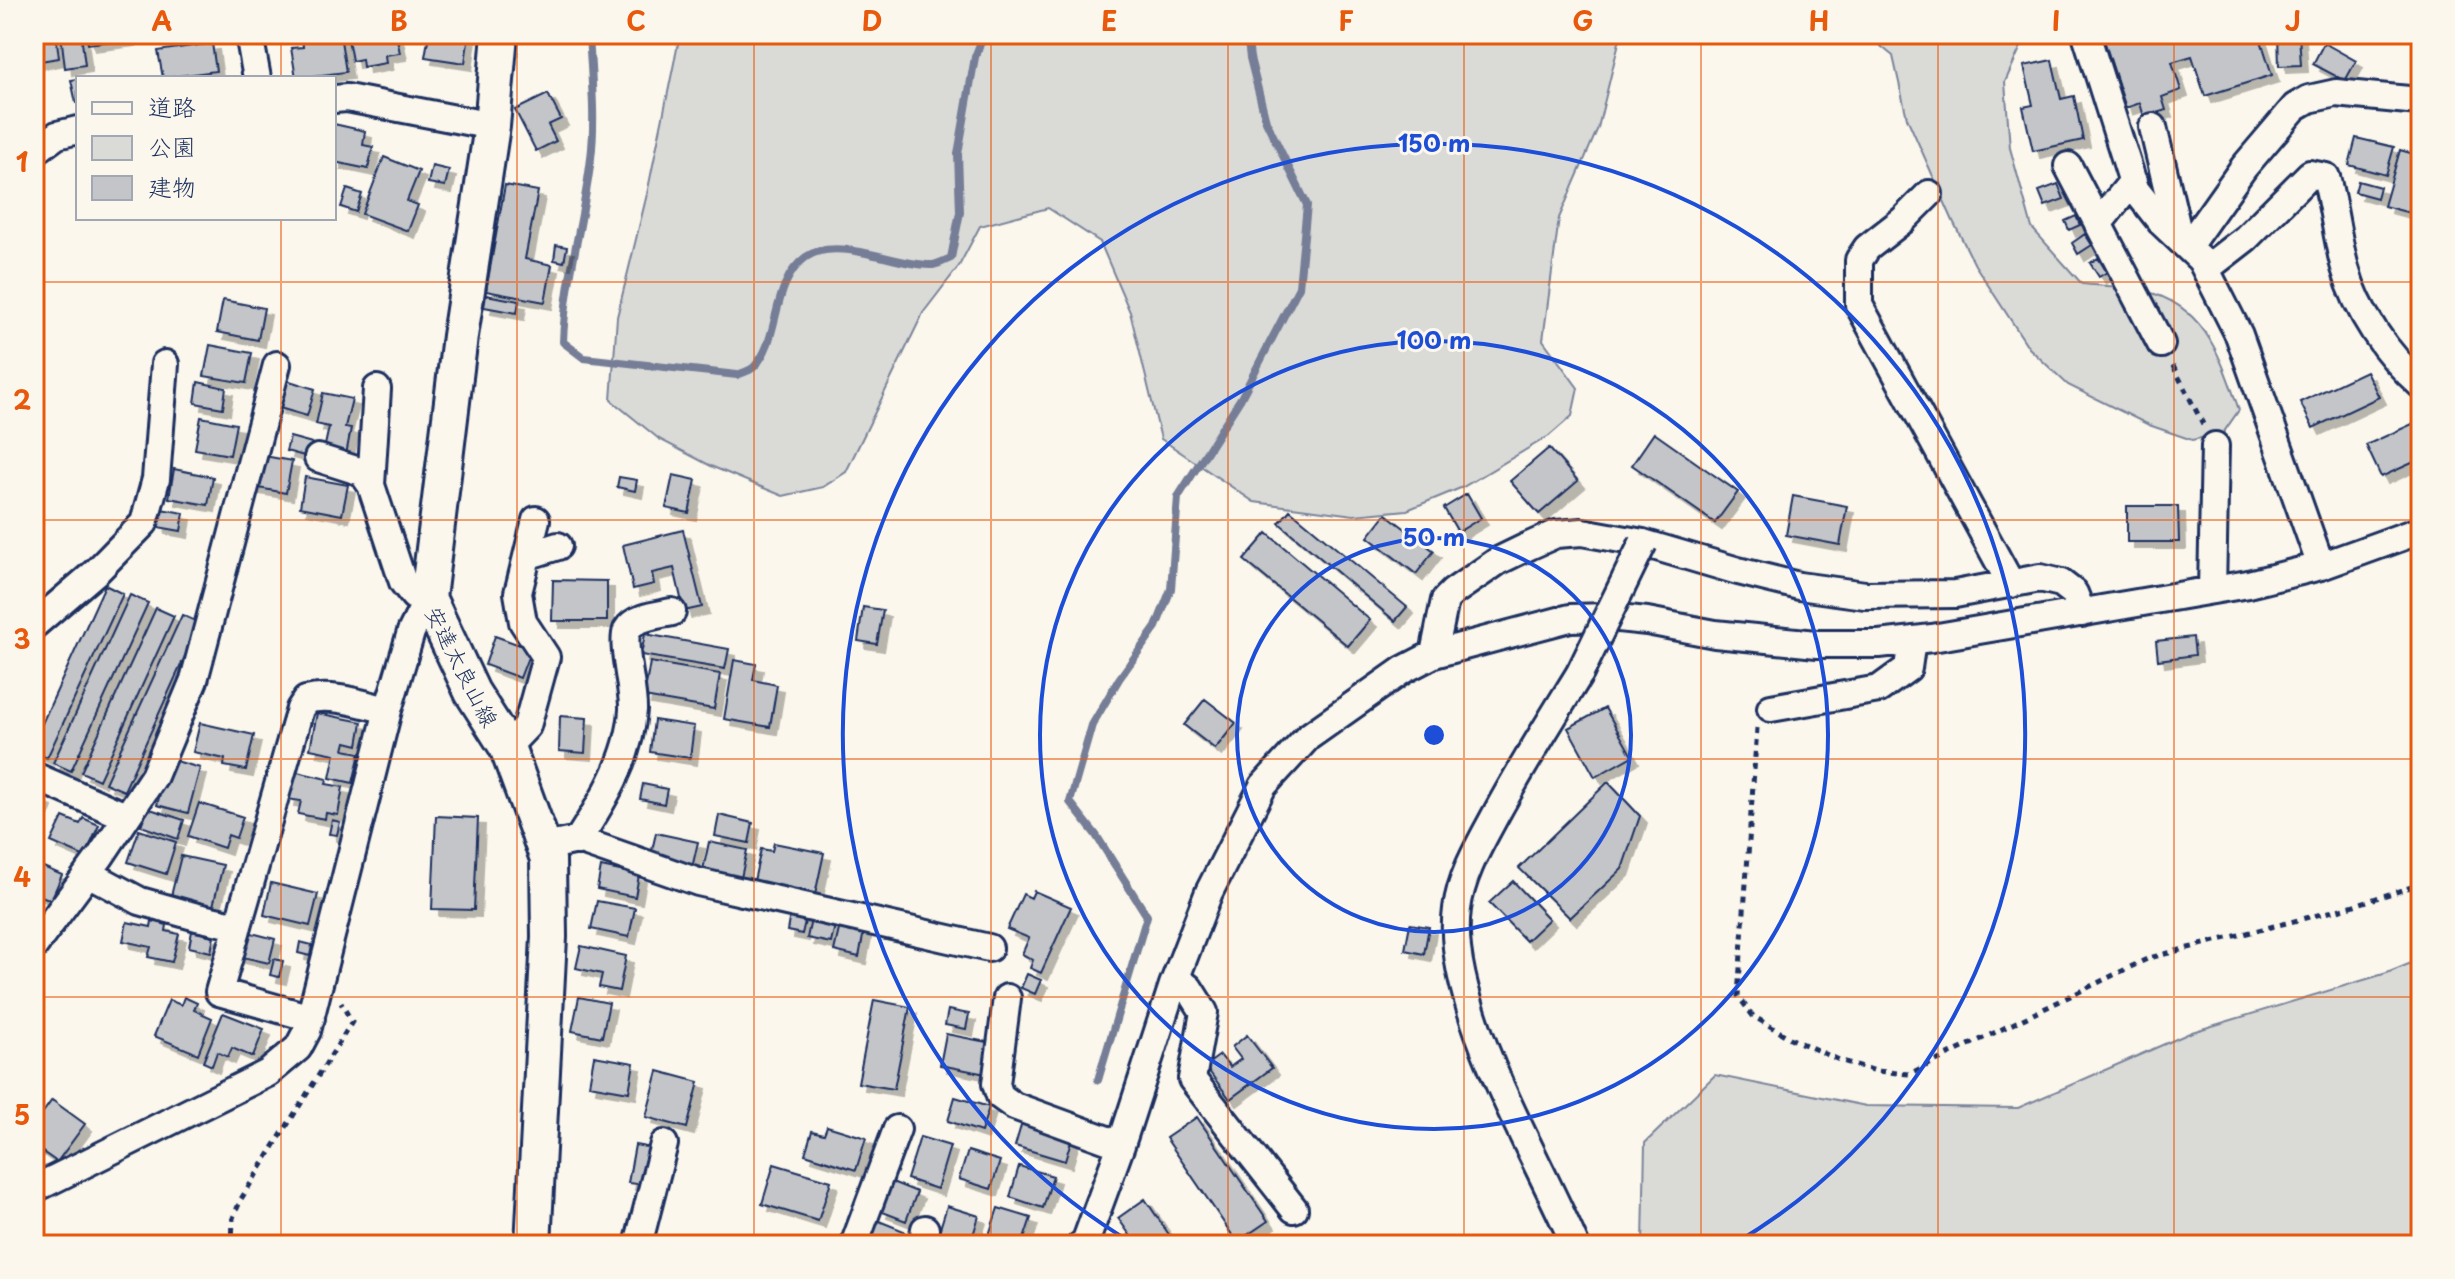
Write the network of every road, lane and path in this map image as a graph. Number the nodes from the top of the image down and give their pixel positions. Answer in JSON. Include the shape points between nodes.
{"nodes":[{"id":1,"x":249,"y":34,"type":"edge"},
{"id":2,"x":500,"y":34,"type":"edge"},
{"id":3,"x":2086,"y":34,"type":"edge"},
{"id":4,"x":257,"y":76,"type":"edge"},
{"id":5,"x":2421,"y":97,"type":"edge"},
{"id":6,"x":336,"y":99,"type":"edge"},
{"id":7,"x":492,"y":126,"type":"junction"},
{"id":8,"x":2153,"y":127,"type":"dead end"},
{"id":9,"x":76,"y":130,"type":"edge"},
{"id":10,"x":34,"y":152,"type":"edge"},
{"id":11,"x":2068,"y":166,"type":"dead end"},
{"id":12,"x":2133,"y":181,"type":"junction"},
{"id":13,"x":1929,"y":194,"type":"dead end"},
{"id":14,"x":2098,"y":224,"type":"junction"},
{"id":15,"x":2184,"y":242,"type":"junction"},
{"id":16,"x":2206,"y":269,"type":"junction"},
{"id":17,"x":2161,"y":344,"type":"joint"},
{"id":18,"x":165,"y":364,"type":"dead end"},
{"id":19,"x":277,"y":365,"type":"dead end"},
{"id":20,"x":2421,"y":385,"type":"edge"},
{"id":21,"x":377,"y":389,"type":"dead end"},
{"id":22,"x":2215,"y":446,"type":"joint"},
{"id":23,"x":318,"y":458,"type":"dead end"},
{"id":24,"x":371,"y":485,"type":"junction"},
{"id":25,"x":536,"y":520,"type":"dead end"},
{"id":26,"x":2421,"y":530,"type":"edge"},
{"id":27,"x":1643,"y":543,"type":"junction"},
{"id":28,"x":558,"y":546,"type":"dead end"},
{"id":29,"x":529,"y":555,"type":"junction"},
{"id":30,"x":2321,"y":566,"type":"junction"},
{"id":31,"x":2011,"y":584,"type":"junction"},
{"id":32,"x":2212,"y":590,"type":"junction"},
{"id":33,"x":428,"y":598,"type":"junction"},
{"id":34,"x":672,"y":612,"type":"dead end"},
{"id":35,"x":2082,"y":613,"type":"junction"},
{"id":36,"x":34,"y":625,"type":"edge"},
{"id":37,"x":1912,"y":640,"type":"junction"},
{"id":38,"x":1434,"y":654,"type":"junction"},
{"id":39,"x":1771,"y":708,"type":"joint"},
{"id":40,"x":388,"y":710,"type":"junction"},
{"id":41,"x":507,"y":747,"type":"junction"},
{"id":42,"x":34,"y":776,"type":"edge"},
{"id":43,"x":125,"y":816,"type":"junction"},
{"id":44,"x":578,"y":840,"type":"junction"},
{"id":45,"x":544,"y":847,"type":"junction"},
{"id":46,"x":88,"y":873,"type":"junction"},
{"id":47,"x":2421,"y":884,"type":"edge"},
{"id":48,"x":238,"y":926,"type":"junction"},
{"id":49,"x":36,"y":940,"type":"edge"},
{"id":50,"x":989,"y":948,"type":"dead end"},
{"id":51,"x":323,"y":972,"type":"junction"},
{"id":52,"x":1176,"y":978,"type":"junction"},
{"id":53,"x":1007,"y":998,"type":"dead end"},
{"id":54,"x":311,"y":1018,"type":"junction"},
{"id":55,"x":897,"y":1129,"type":"dead end"},
{"id":56,"x":664,"y":1144,"type":"dead end"},
{"id":57,"x":1121,"y":1145,"type":"junction"},
{"id":58,"x":34,"y":1189,"type":"edge"},
{"id":59,"x":1294,"y":1209,"type":"dead end"},
{"id":60,"x":1084,"y":1244,"type":"edge"},
{"id":61,"x":232,"y":1245,"type":"edge"},
{"id":62,"x":533,"y":1245,"type":"edge"},
{"id":63,"x":638,"y":1245,"type":"edge"},
{"id":64,"x":854,"y":1245,"type":"edge"},
{"id":65,"x":1575,"y":1245,"type":"edge"}],
"edges":[{"from":1,"to":4,"type":"street"},
{"from":2,"to":7,"type":"main road","name":"安達太良山線"},
{"from":3,"to":12,"type":"street"},
{"from":5,"to":15,"type":"street","via":[[2397,101],[2336,93],[2295,107]]},
{"from":6,"to":7,"type":"street"},
{"from":7,"to":33,"type":"main road","name":"安達太良山線"},
{"from":8,"to":15,"type":"street"},
{"from":9,"to":10,"type":"street","via":[[57,135]]},
{"from":11,"to":14,"type":"street"},
{"from":12,"to":14,"type":"street"},
{"from":12,"to":15,"type":"street","via":[[2161,222]]},
{"from":13,"to":31,"type":"street","via":[[1859,260],[1859,305]]},
{"from":14,"to":17,"type":"street"},
{"from":15,"to":16,"type":"street"},
{"from":16,"to":20,"type":"street","via":[[2246,238],[2310,174],[2326,177],[2345,270],[2363,314]]},
{"from":16,"to":30,"type":"street","via":[[2239,335]]},
{"from":17,"to":22,"type":"path"},
{"from":18,"to":36,"type":"street","via":[[156,479],[144,523]]},
{"from":19,"to":43,"type":"street","via":[[194,680],[154,776]]},
{"from":21,"to":24,"type":"street"},
{"from":22,"to":32,"type":"street"},
{"from":23,"to":24,"type":"street","via":[[362,472]]},
{"from":24,"to":33,"type":"street","via":[[403,582],[414,596]]},
{"from":25,"to":29,"type":"street"},
{"from":26,"to":30,"type":"street"},
{"from":27,"to":31,"type":"street","via":[[1799,586],[1865,595],[1955,594]]},
{"from":27,"to":38,"type":"street","via":[[1582,532],[1556,534],[1498,561],[1445,600]]},
{"from":27,"to":65,"type":"street","bridge":true,"via":[[1580,673],[1472,858],[1457,909],[1458,964],[1482,1041]]},
{"from":28,"to":29,"type":"street"},
{"from":29,"to":41,"type":"street","via":[[518,593],[523,622],[546,657],[527,726]]},
{"from":30,"to":32,"type":"street"},
{"from":31,"to":35,"type":"street","via":[[2040,578],[2061,583],[2074,593]]},
{"from":32,"to":35,"type":"street"},
{"from":33,"to":40,"type":"street","via":[[411,632]]},
{"from":33,"to":41,"type":"main road","name":"安達太良山線","via":[[472,692]]},
{"from":34,"to":44,"type":"street","via":[[635,621],[628,630],[633,710],[626,751]]},
{"from":35,"to":37,"type":"street"},
{"from":37,"to":38,"type":"street","via":[[1817,644],[1609,617],[1570,618]]},
{"from":37,"to":39,"type":"street","via":[[1908,668],[1879,689]]},
{"from":38,"to":52,"type":"street","via":[[1308,737],[1263,786],[1209,892]]},
{"from":39,"to":47,"type":"path","via":[[1757,729],[1738,996],[1753,1016],[1790,1038],[1876,1071],[1909,1074],[2149,958]]},
{"from":40,"to":48,"type":"street","via":[[334,698],[306,700]]},
{"from":40,"to":51,"type":"street"},
{"from":41,"to":45,"type":"main road","name":"安達太良山線"},
{"from":42,"to":43,"type":"street"},
{"from":43,"to":46,"type":"street"},
{"from":44,"to":45,"type":"street"},
{"from":44,"to":50,"type":"street","via":[[698,882]]},
{"from":45,"to":62,"type":"main road","name":"安達太良山線","via":[[549,937]]},
{"from":46,"to":48,"type":"street","via":[[140,901]]},
{"from":46,"to":49,"type":"street"},
{"from":48,"to":54,"type":"street","via":[[219,992]]},
{"from":51,"to":54,"type":"street"},
{"from":51,"to":61,"type":"path","via":[[352,1022],[241,1199],[233,1218]]},
{"from":52,"to":57,"type":"street"},
{"from":52,"to":59,"type":"street","via":[[1204,1012],[1192,1079]]},
{"from":53,"to":57,"type":"street","via":[[996,1084],[1000,1096],[1014,1106]]},
{"from":54,"to":58,"type":"street","via":[[298,1048],[268,1073]]},
{"from":55,"to":64,"type":"street"},
{"from":56,"to":63,"type":"street"},
{"from":57,"to":60,"type":"street"}]}
